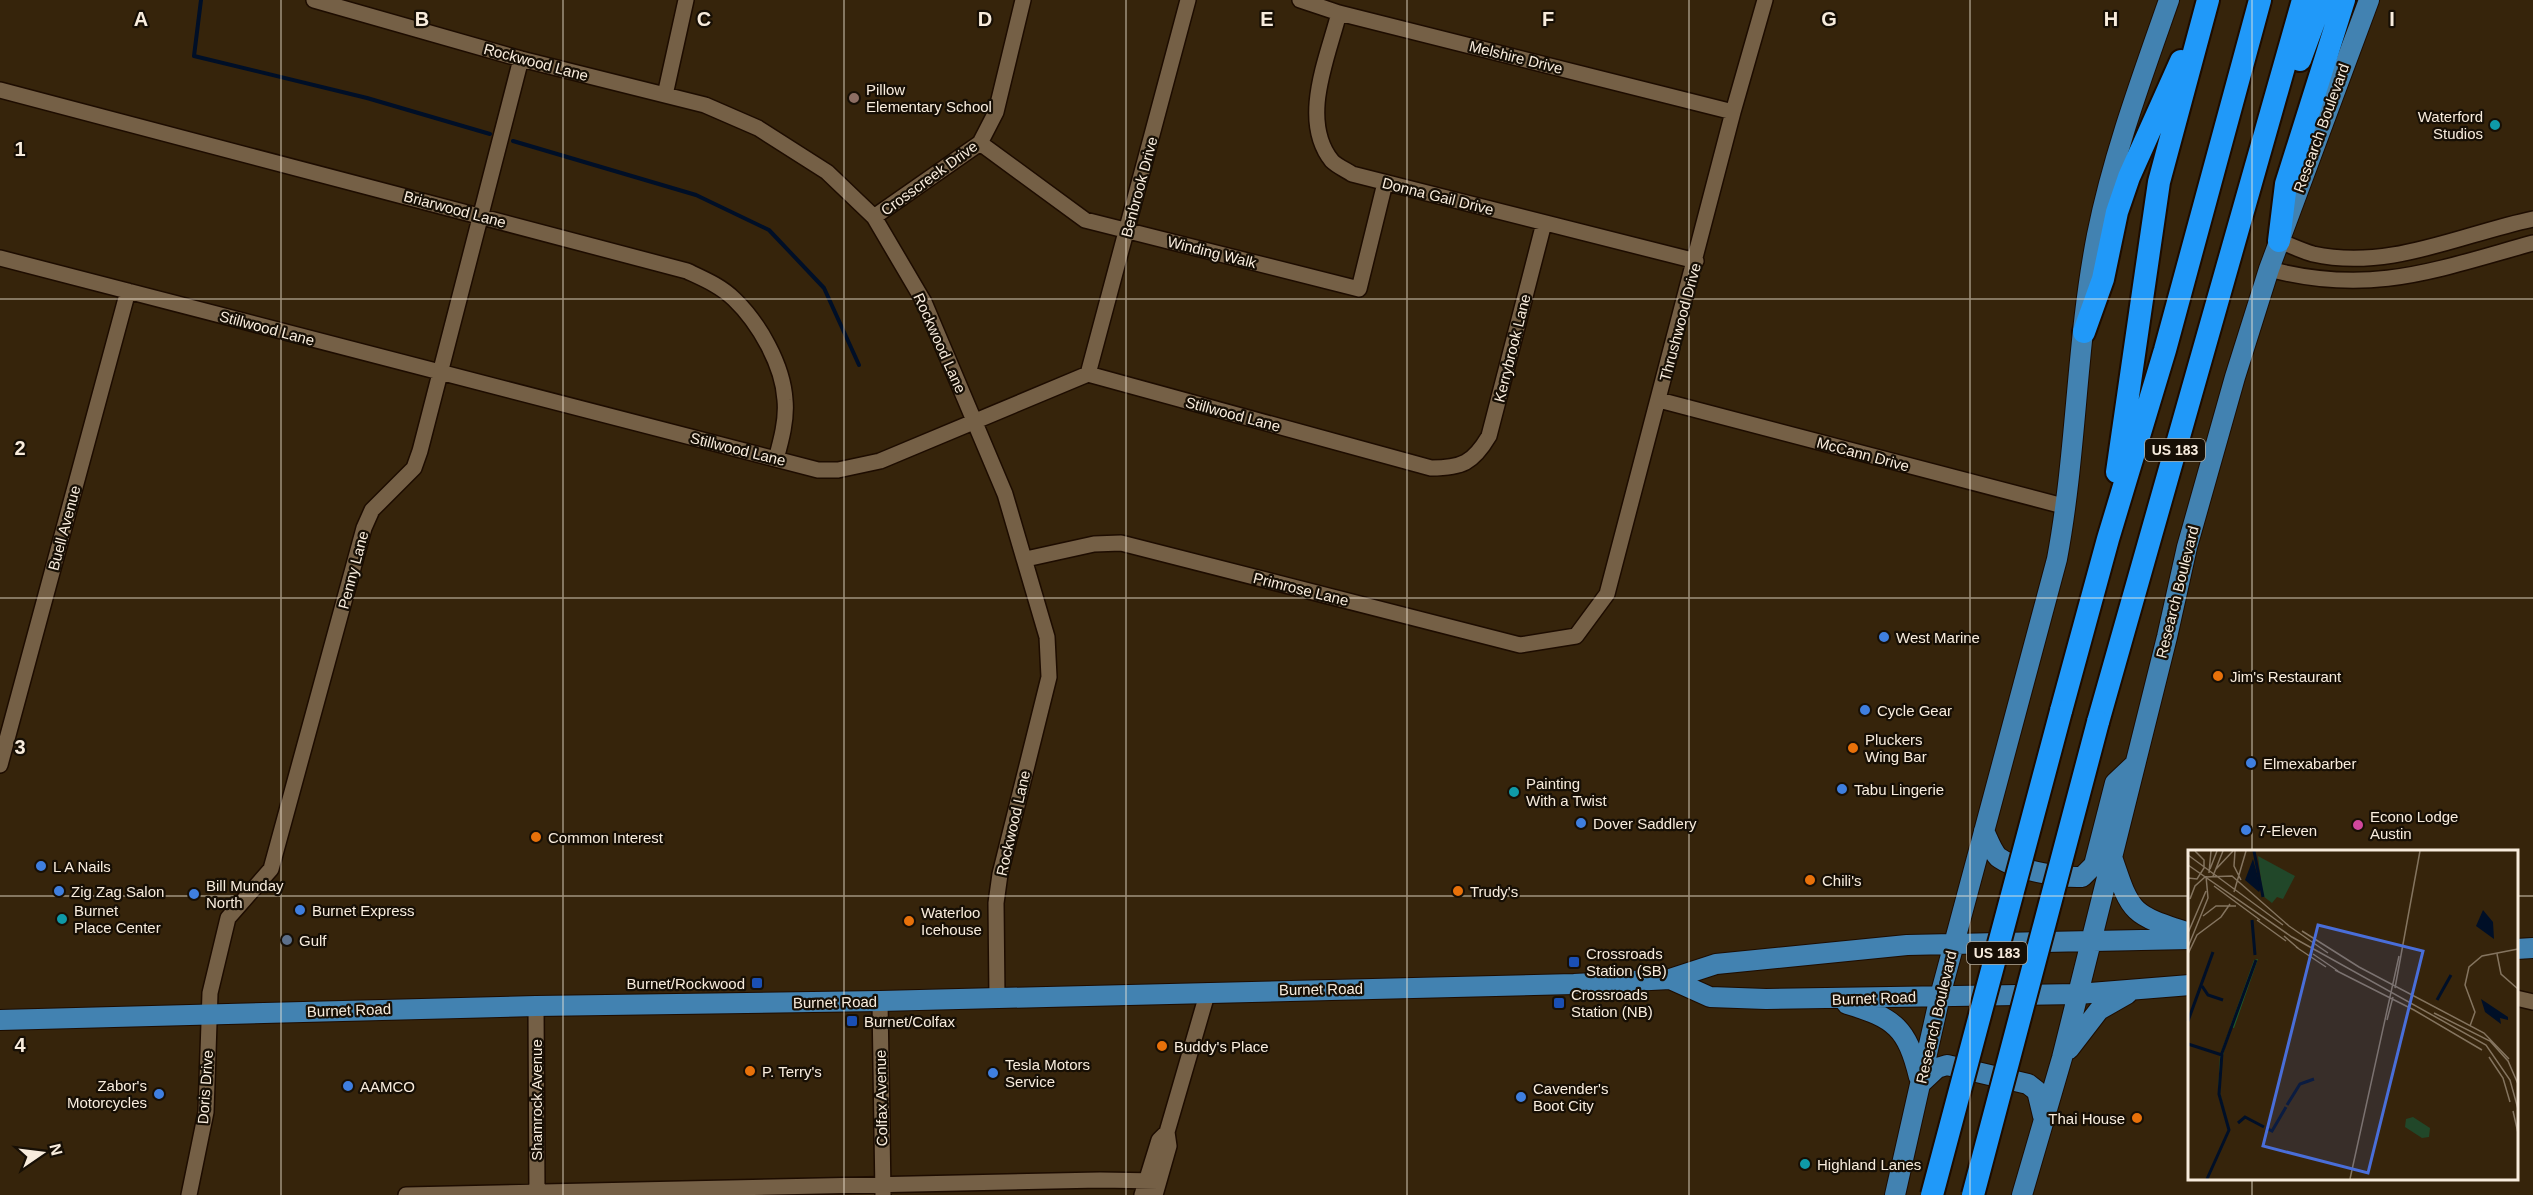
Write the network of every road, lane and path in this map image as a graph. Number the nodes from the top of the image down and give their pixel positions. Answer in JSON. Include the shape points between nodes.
{"nodes":[{"id":1,"x":314,"y":0,"type":"edge"},
{"id":2,"x":686,"y":0,"type":"edge"},
{"id":3,"x":1023,"y":0,"type":"edge"},
{"id":4,"x":1188,"y":0,"type":"edge"},
{"id":5,"x":1300,"y":0,"type":"edge"},
{"id":6,"x":1765,"y":0,"type":"edge"},
{"id":7,"x":2169,"y":0,"type":"edge"},
{"id":8,"x":2260,"y":0,"type":"edge"},
{"id":9,"x":2303,"y":0,"type":"edge"},
{"id":10,"x":2322,"y":0,"type":"edge"},
{"id":11,"x":2344,"y":0,"type":"edge"},
{"id":12,"x":2369,"y":0,"type":"edge"},
{"id":13,"x":2205,"y":10,"type":"edge"},
{"id":14,"x":1339,"y":13,"type":"junction"},
{"id":15,"x":521,"y":59,"type":"junction"},
{"id":16,"x":0,"y":90,"type":"edge"},
{"id":17,"x":665,"y":95,"type":"junction"},
{"id":18,"x":1733,"y":112,"type":"junction"},
{"id":19,"x":980,"y":143,"type":"junction"},
{"id":20,"x":2253,"y":179,"type":"junction"},
{"id":21,"x":1385,"y":183,"type":"junction"},
{"id":22,"x":482,"y":216,"type":"junction"},
{"id":23,"x":874,"y":217,"type":"junction"},
{"id":24,"x":2533,"y":219,"type":"edge"},
{"id":25,"x":1544,"y":223,"type":"junction"},
{"id":26,"x":1127,"y":231,"type":"junction"},
{"id":27,"x":2279,"y":241,"type":"junction"},
{"id":28,"x":2533,"y":243,"type":"edge"},
{"id":29,"x":0,"y":258,"type":"edge"},
{"id":30,"x":1696,"y":261,"type":"junction"},
{"id":31,"x":2269,"y":269,"type":"junction"},
{"id":32,"x":128,"y":291,"type":"junction"},
{"id":33,"x":2084,"y":332,"type":"junction"},
{"id":34,"x":439,"y":374,"type":"junction"},
{"id":35,"x":1088,"y":374,"type":"junction"},
{"id":36,"x":1659,"y":400,"type":"junction"},
{"id":37,"x":974,"y":422,"type":"junction"},
{"id":38,"x":776,"y":459,"type":"junction"},
{"id":39,"x":1465,"y":464,"type":"joint"},
{"id":40,"x":2067,"y":507,"type":"junction"},
{"id":41,"x":2108,"y":538,"type":"junction"},
{"id":42,"x":1026,"y":560,"type":"junction"},
{"id":43,"x":1576,"y":636,"type":"joint"},
{"id":44,"x":0,"y":765,"type":"edge"},
{"id":45,"x":2134,"y":765,"type":"junction"},
{"id":46,"x":1984,"y":831,"type":"junction"},
{"id":47,"x":2111,"y":854,"type":"junction"},
{"id":48,"x":2188,"y":932,"type":"edge"},
{"id":49,"x":2188,"y":939,"type":"edge"},
{"id":50,"x":2090,"y":943,"type":"junction"},
{"id":51,"x":1954,"y":944,"type":"junction"},
{"id":52,"x":2533,"y":948,"type":"edge"},
{"id":53,"x":2518,"y":949,"type":"edge"},
{"id":54,"x":1670,"y":979,"type":"junction"},
{"id":55,"x":2188,"y":985,"type":"edge"},
{"id":56,"x":2134,"y":990,"type":"junction"},
{"id":57,"x":1208,"y":991,"type":"junction"},
{"id":58,"x":2078,"y":994,"type":"junction"},
{"id":59,"x":1940,"y":996,"type":"junction"},
{"id":60,"x":997,"y":998,"type":"junction"},
{"id":61,"x":2518,"y":998,"type":"edge"},
{"id":62,"x":1830,"y":999,"type":"junction"},
{"id":63,"x":880,"y":1001,"type":"junction"},
{"id":64,"x":2533,"y":1002,"type":"edge"},
{"id":65,"x":536,"y":1006,"type":"junction"},
{"id":66,"x":210,"y":1014,"type":"junction"},
{"id":67,"x":0,"y":1020,"type":"edge"},
{"id":68,"x":2062,"y":1058,"type":"junction"},
{"id":69,"x":1921,"y":1083,"type":"junction"},
{"id":70,"x":2044,"y":1118,"type":"junction"},
{"id":71,"x":1151,"y":1188,"type":"edge"},
{"id":72,"x":883,"y":1190,"type":"edge"},
{"id":73,"x":537,"y":1193,"type":"edge"},
{"id":74,"x":189,"y":1195,"type":"edge"},
{"id":75,"x":406,"y":1195,"type":"edge"},
{"id":76,"x":1895,"y":1195,"type":"edge"},
{"id":77,"x":1932,"y":1195,"type":"edge"},
{"id":78,"x":1973,"y":1195,"type":"edge"},
{"id":79,"x":2022,"y":1195,"type":"edge"}],
"edges":[{"from":1,"to":15,"type":"street","name":"Rockwood Lane"},
{"from":2,"to":17,"type":"street"},
{"from":3,"to":19,"type":"street","name":"Crosscreek Drive","via":[[996,112]]},
{"from":4,"to":26,"type":"street","name":"Benbrook Drive"},
{"from":5,"to":14,"type":"street","name":"Melshire Drive"},
{"from":6,"to":18,"type":"street","name":"Thrushwood Drive"},
{"from":7,"to":33,"type":"main road","name":"Research Boulevard","via":[[2132,107],[2097,235]]},
{"from":8,"to":41,"type":"highway","number":"US 183"},
{"from":9,"to":20,"type":"highway","number":"US 183"},
{"from":10,"to":20,"type":"highway"},
{"from":11,"to":27,"type":"highway","via":[[2286,184]]},
{"from":12,"to":27,"type":"main road","name":"Research Boulevard"},
{"from":13,"to":33,"type":"highway","via":[[2129,177],[2103,279]]},
{"from":13,"to":41,"type":"highway","via":[[2159,182]]},
{"from":14,"to":18,"type":"street","name":"Melshire Drive"},
{"from":14,"to":21,"type":"street","name":"Donna Gail Drive","via":[[1316,101],[1320,134],[1333,162],[1352,174]]},
{"from":15,"to":17,"type":"street","name":"Rockwood Lane"},
{"from":15,"to":22,"type":"street","name":"Penny Lane"},
{"from":16,"to":22,"type":"street","name":"Briarwood Lane"},
{"from":17,"to":23,"type":"street","name":"Rockwood Lane","via":[[705,105],[758,128],[827,172]]},
{"from":18,"to":30,"type":"street","name":"Thrushwood Drive"},
{"from":19,"to":23,"type":"street","name":"Crosscreek Drive"},
{"from":19,"to":26,"type":"street","name":"Winding Walk","via":[[1085,220]]},
{"from":20,"to":78,"type":"highway","number":"US 183","bridge":true,"via":[[2098,722]]},
{"from":21,"to":25,"type":"street","name":"Donna Gail Drive"},
{"from":21,"to":26,"type":"street","name":"Winding Walk","via":[[1359,289]]},
{"from":22,"to":34,"type":"street","name":"Penny Lane"},
{"from":22,"to":38,"type":"street","name":"Briarwood Lane","via":[[687,271],[733,298],[766,344],[779,374],[785,400]]},
{"from":23,"to":37,"type":"street","name":"Rockwood Lane","via":[[924,302]]},
{"from":24,"to":27,"type":"street","via":[[2427,249],[2388,255],[2312,254]]},
{"from":25,"to":30,"type":"street","name":"Donna Gail Drive"},
{"from":25,"to":39,"type":"street","name":"Kerrybrook Lane","via":[[1489,436],[1479,454]]},
{"from":26,"to":35,"type":"street","name":"Benbrook Drive"},
{"from":27,"to":31,"type":"main road","name":"Research Boulevard"},
{"from":28,"to":31,"type":"street","via":[[2413,276],[2378,281],[2303,278]]},
{"from":29,"to":32,"type":"street","name":"Stillwood Lane"},
{"from":30,"to":36,"type":"street","name":"Thrushwood Drive"},
{"from":31,"to":45,"type":"main road","name":"Research Boulevard","via":[[2187,547]]},
{"from":32,"to":34,"type":"street","name":"Stillwood Lane"},
{"from":32,"to":44,"type":"street","name":"Buell Avenue"},
{"from":33,"to":40,"type":"main road","name":"Research Boulevard"},
{"from":34,"to":38,"type":"street","name":"Stillwood Lane"},
{"from":34,"to":66,"type":"street","name":"Penny Lane","via":[[414,468],[372,510],[364,528],[271,869],[228,918],[210,993]]},
{"from":35,"to":37,"type":"street","name":"Stillwood Lane"},
{"from":35,"to":39,"type":"street","name":"Stillwood Lane","via":[[1431,468]]},
{"from":36,"to":40,"type":"street","name":"McCann Drive"},
{"from":36,"to":43,"type":"street","name":"Thrushwood Drive","via":[[1607,594]]},
{"from":37,"to":38,"type":"street","name":"Stillwood Lane","via":[[854,468],[818,470]]},
{"from":37,"to":42,"type":"street","name":"Rockwood Lane","via":[[1005,494]]},
{"from":40,"to":46,"type":"main road","name":"Research Boulevard","via":[[2046,607]]},
{"from":41,"to":77,"type":"highway","number":"US 183","bridge":true},
{"from":42,"to":43,"type":"street","name":"Primrose Lane","via":[[1094,544],[1121,543],[1520,645]]},
{"from":42,"to":60,"type":"street","name":"Rockwood Lane","via":[[1047,637],[1049,677],[1000,874]]},
{"from":45,"to":46,"type":"main road","via":[[2115,783],[2094,865],[2082,877],[2068,878],[2011,865],[1996,855]]},
{"from":45,"to":47,"type":"main road","name":"Research Boulevard"},
{"from":46,"to":51,"type":"main road","name":"Research Boulevard"},
{"from":47,"to":48,"type":"main road","via":[[2125,896],[2135,910],[2149,920]]},
{"from":47,"to":50,"type":"main road","name":"Research Boulevard"},
{"from":49,"to":50,"type":"main road","name":"Burnet Road"},
{"from":50,"to":51,"type":"main road","name":"Burnet Road"},
{"from":50,"to":58,"type":"main road","name":"Research Boulevard"},
{"from":51,"to":54,"type":"main road","name":"Burnet Road","via":[[1716,964]]},
{"from":51,"to":59,"type":"main road","name":"Research Boulevard"},
{"from":52,"to":53,"type":"main road"},
{"from":54,"to":57,"type":"main road","name":"Burnet Road"},
{"from":54,"to":62,"type":"main road","name":"Burnet Road","via":[[1710,997]]},
{"from":55,"to":56,"type":"main road","name":"Burnet Road"},
{"from":56,"to":58,"type":"main road","name":"Burnet Road"},
{"from":56,"to":68,"type":"main road","via":[[2098,1010]]},
{"from":57,"to":60,"type":"main road","name":"Burnet Road"},
{"from":57,"to":71,"type":"street","via":[[1167,1132],[1159,1140]]},
{"from":58,"to":59,"type":"main road","name":"Burnet Road"},
{"from":58,"to":68,"type":"main road","name":"Research Boulevard"},
{"from":59,"to":62,"type":"main road","name":"Burnet Road"},
{"from":59,"to":69,"type":"main road","name":"Research Boulevard"},
{"from":60,"to":63,"type":"main road","name":"Burnet Road"},
{"from":61,"to":64,"type":"street"},
{"from":62,"to":69,"type":"main road","via":[[1877,1013],[1900,1028],[1914,1055]]},
{"from":63,"to":65,"type":"main road","name":"Burnet Road"},
{"from":63,"to":72,"type":"street","name":"Colfax Avenue"},
{"from":65,"to":66,"type":"main road","name":"Burnet Road"},
{"from":65,"to":73,"type":"street","name":"Shamrock Avenue"},
{"from":66,"to":67,"type":"main road","name":"Burnet Road"},
{"from":66,"to":74,"type":"street","name":"Doris Drive","via":[[206,1112]]},
{"from":68,"to":70,"type":"main road","name":"Research Boulevard"},
{"from":69,"to":70,"type":"main road","via":[[1937,1068],[1947,1065],[2028,1084],[2037,1091]]},
{"from":69,"to":76,"type":"main road","name":"Research Boulevard"},
{"from":70,"to":79,"type":"main road","name":"Research Boulevard"},
{"from":71,"to":72,"type":"street"},
{"from":72,"to":73,"type":"street"},
{"from":73,"to":75,"type":"street"}]}
